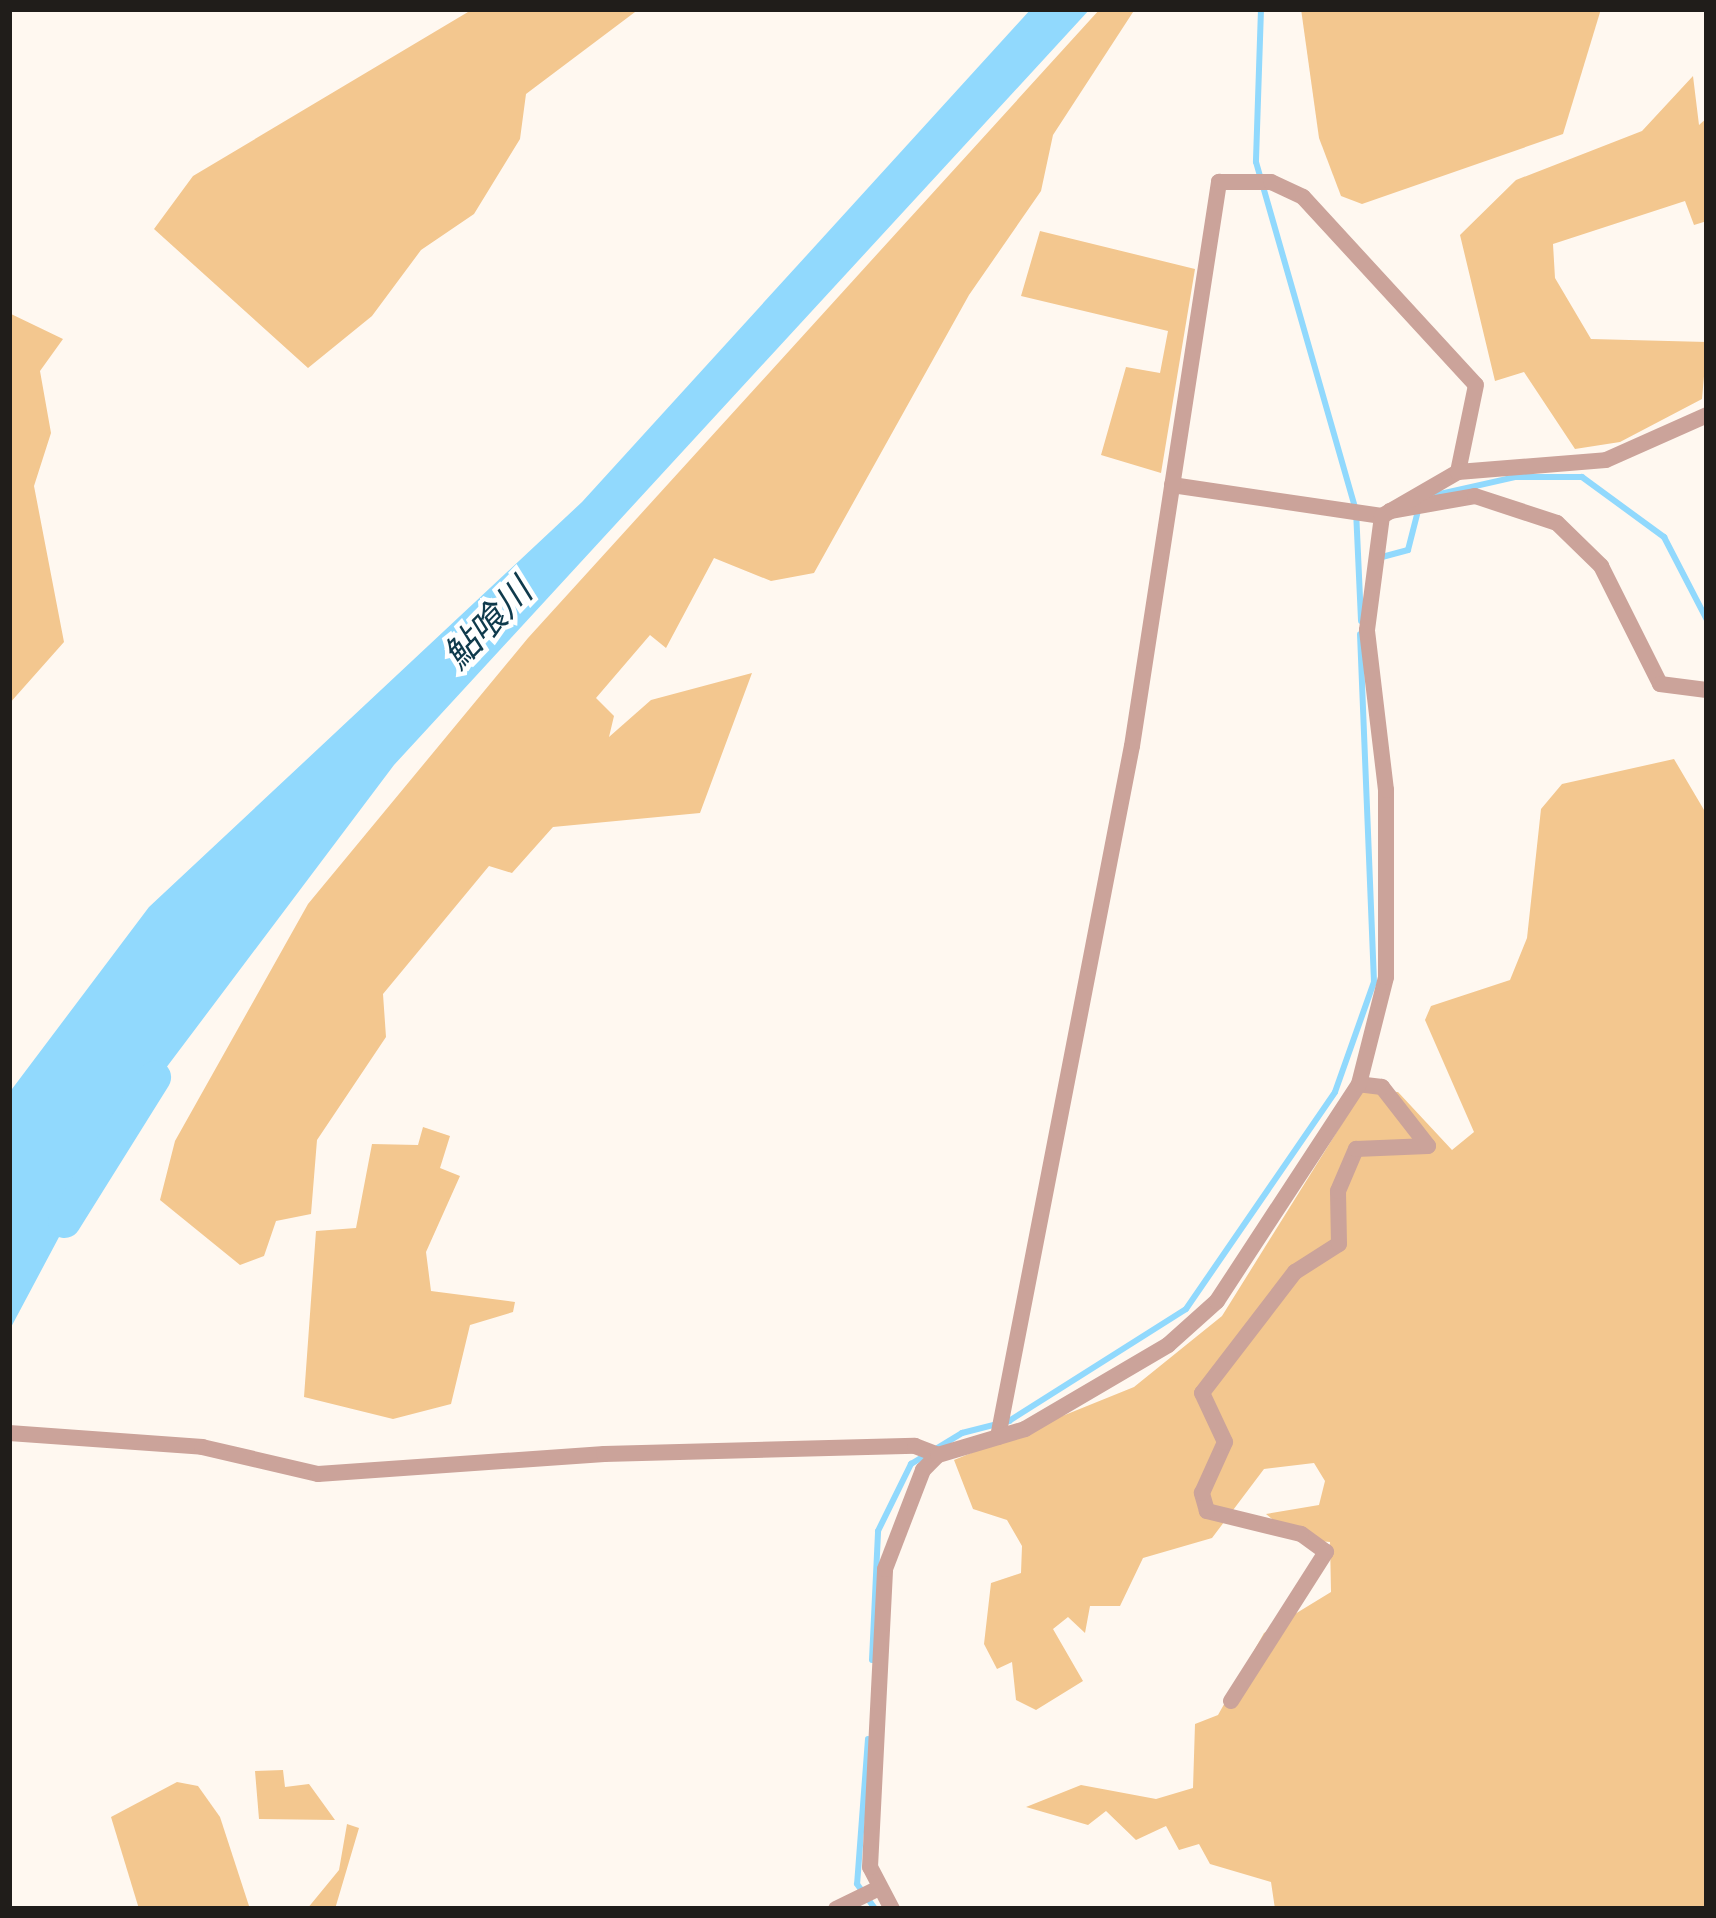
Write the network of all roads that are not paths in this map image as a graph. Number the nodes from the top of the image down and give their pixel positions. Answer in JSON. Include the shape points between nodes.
{"nodes":[{"id":1,"x":1707,"y":415,"type":"edge"},
{"id":2,"x":1457,"y":472,"type":"junction"},
{"id":3,"x":1172,"y":485,"type":"junction"},
{"id":4,"x":1371,"y":516,"type":"junction"},
{"id":5,"x":1707,"y":690,"type":"edge"},
{"id":6,"x":1359,"y":1084,"type":"junction"},
{"id":7,"x":997,"y":1428,"type":"junction"},
{"id":8,"x":9,"y":1433,"type":"edge"},
{"id":9,"x":932,"y":1452,"type":"junction"},
{"id":10,"x":1231,"y":1701,"type":"dead end"},
{"id":11,"x":875,"y":1890,"type":"junction"},
{"id":12,"x":836,"y":1909,"type":"edge"},
{"id":13,"x":892,"y":1909,"type":"edge"}],
"edges":[{"from":1,"to":2,"type":"street","via":[[1606,460]]},
{"from":2,"to":3,"type":"street","via":[[1476,386],[1303,196],[1271,182],[1219,182]]},
{"from":2,"to":4,"type":"street"},
{"from":3,"to":4,"type":"street"},
{"from":3,"to":7,"type":"street","via":[[1132,746]]},
{"from":4,"to":5,"type":"street","via":[[1475,496],[1570,530],[1614,588],[1644,666],[1670,689]]},
{"from":4,"to":6,"type":"street","via":[[1386,977]]},
{"from":6,"to":7,"type":"street","via":[[1217,1301],[1129,1371]]},
{"from":6,"to":10,"type":"street","via":[[1382,1088],[1428,1146],[1356,1149],[1338,1191],[1340,1244],[1295,1272],[1202,1393],[1225,1442],[1202,1493],[1207,1511],[1301,1534],[1326,1552]]},
{"from":7,"to":9,"type":"street"},
{"from":8,"to":9,"type":"street","via":[[202,1447],[318,1474]]},
{"from":9,"to":11,"type":"street","via":[[905,1502],[885,1569]]},
{"from":11,"to":12,"type":"street"},
{"from":11,"to":13,"type":"street"}]}
